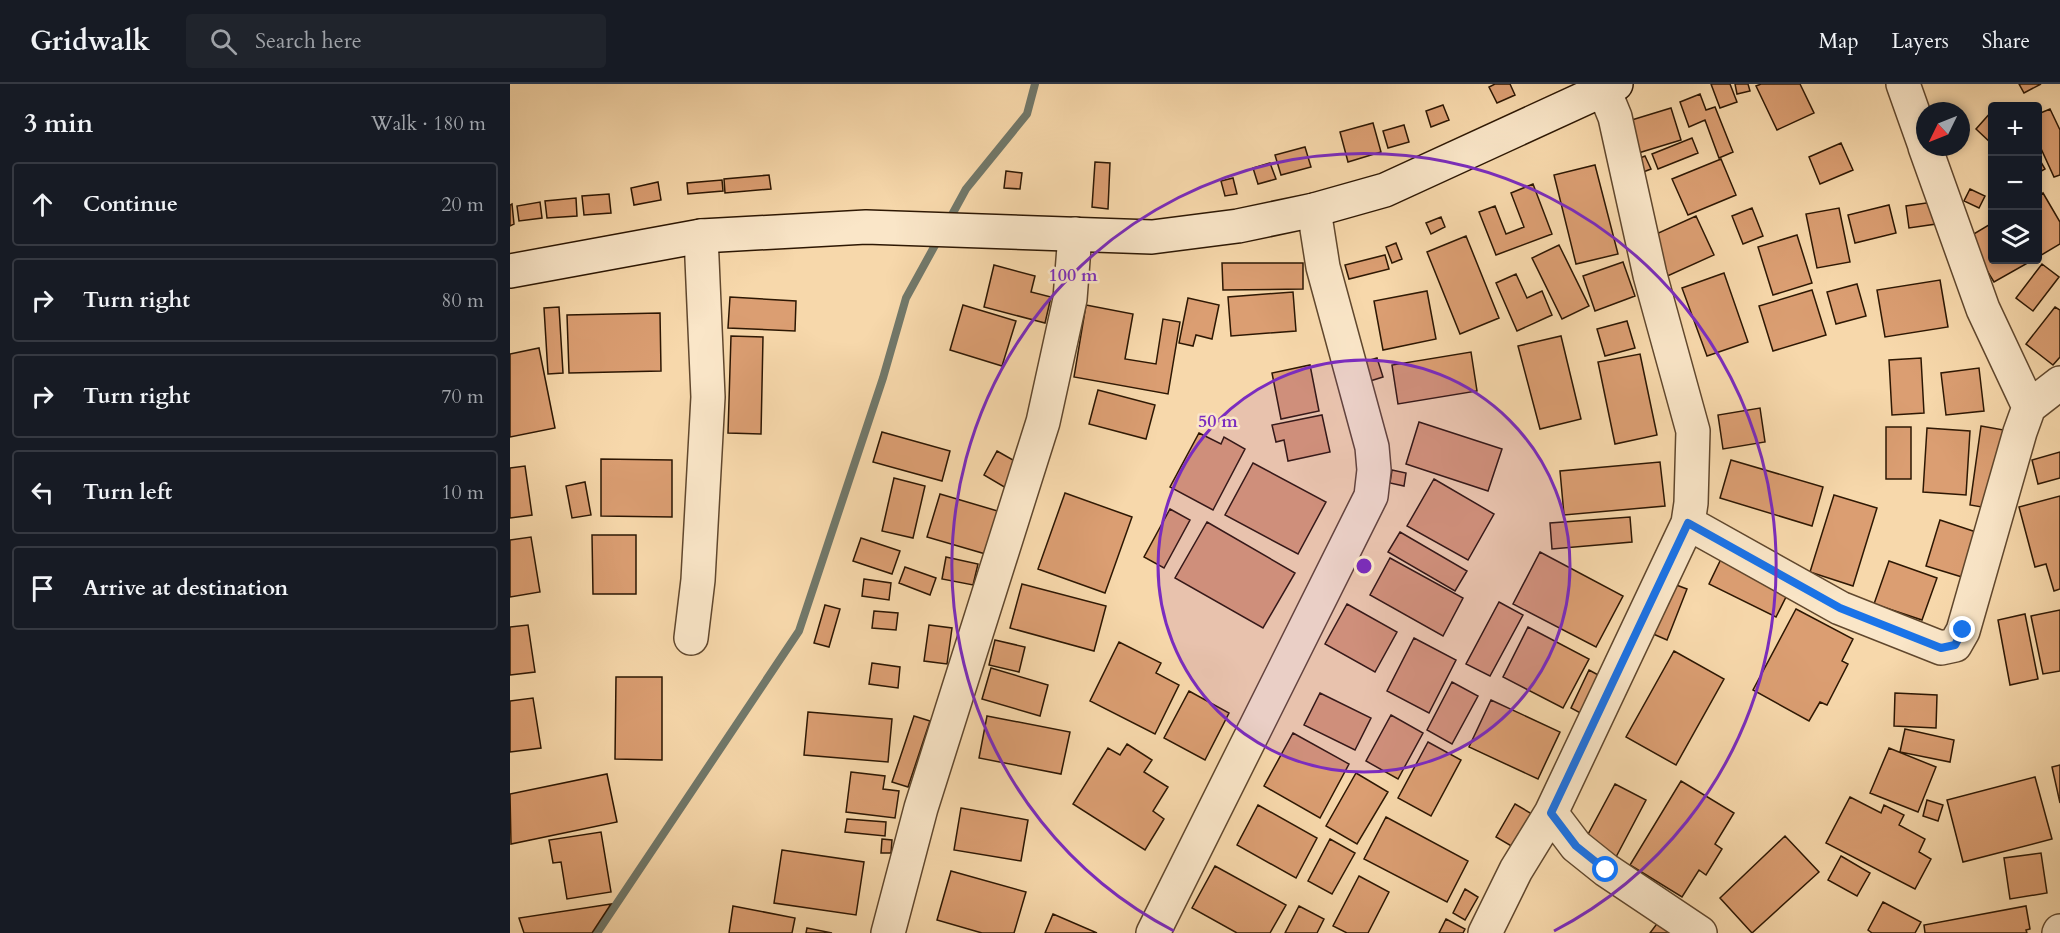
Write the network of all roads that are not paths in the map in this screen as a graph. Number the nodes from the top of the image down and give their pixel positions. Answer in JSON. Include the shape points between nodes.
{"nodes":[{"id":1,"x":1903,"y":84,"type":"edge"},
{"id":2,"x":1610,"y":87,"type":"edge"},
{"id":3,"x":1916,"y":121,"type":"edge"},
{"id":4,"x":1929,"y":156,"type":"edge"},
{"id":5,"x":1314,"y":210,"type":"junction"},
{"id":6,"x":1075,"y":234,"type":"junction"},
{"id":7,"x":701,"y":236,"type":"junction"},
{"id":8,"x":510,"y":271,"type":"edge"},
{"id":9,"x":2060,"y":383,"type":"edge"},
{"id":10,"x":2029,"y":408,"type":"junction"},
{"id":11,"x":1688,"y":523,"type":"junction"},
{"id":12,"x":691,"y":638,"type":"dead end"},
{"id":13,"x":1551,"y":813,"type":"junction"},
{"id":14,"x":888,"y":933,"type":"edge"},
{"id":15,"x":1153,"y":933,"type":"edge"},
{"id":16,"x":1485,"y":933,"type":"edge"},
{"id":17,"x":1700,"y":933,"type":"edge"}],
"edges":[{"from":1,"to":3,"type":"street"},
{"from":2,"to":5,"type":"street","via":[[1385,190]]},
{"from":2,"to":11,"type":"street","via":[[1650,275],[1693,431]]},
{"from":4,"to":10,"type":"street","via":[[1983,309]]},
{"from":5,"to":6,"type":"street","via":[[1238,226],[1152,237]]},
{"from":5,"to":15,"type":"street","via":[[1323,267],[1372,447],[1371,496]]},
{"from":6,"to":7,"type":"street","via":[[866,227]]},
{"from":6,"to":14,"type":"street","via":[[1070,299],[1043,422],[921,808]]},
{"from":7,"to":8,"type":"street"},
{"from":7,"to":12,"type":"street","via":[[708,397]]},
{"from":9,"to":10,"type":"street"},
{"from":10,"to":11,"type":"street","via":[[1963,630],[1955,645],[1941,648],[1840,608]]},
{"from":11,"to":13,"type":"street"},
{"from":13,"to":16,"type":"street","via":[[1516,870]]},
{"from":13,"to":17,"type":"street","via":[[1576,846]]}]}
